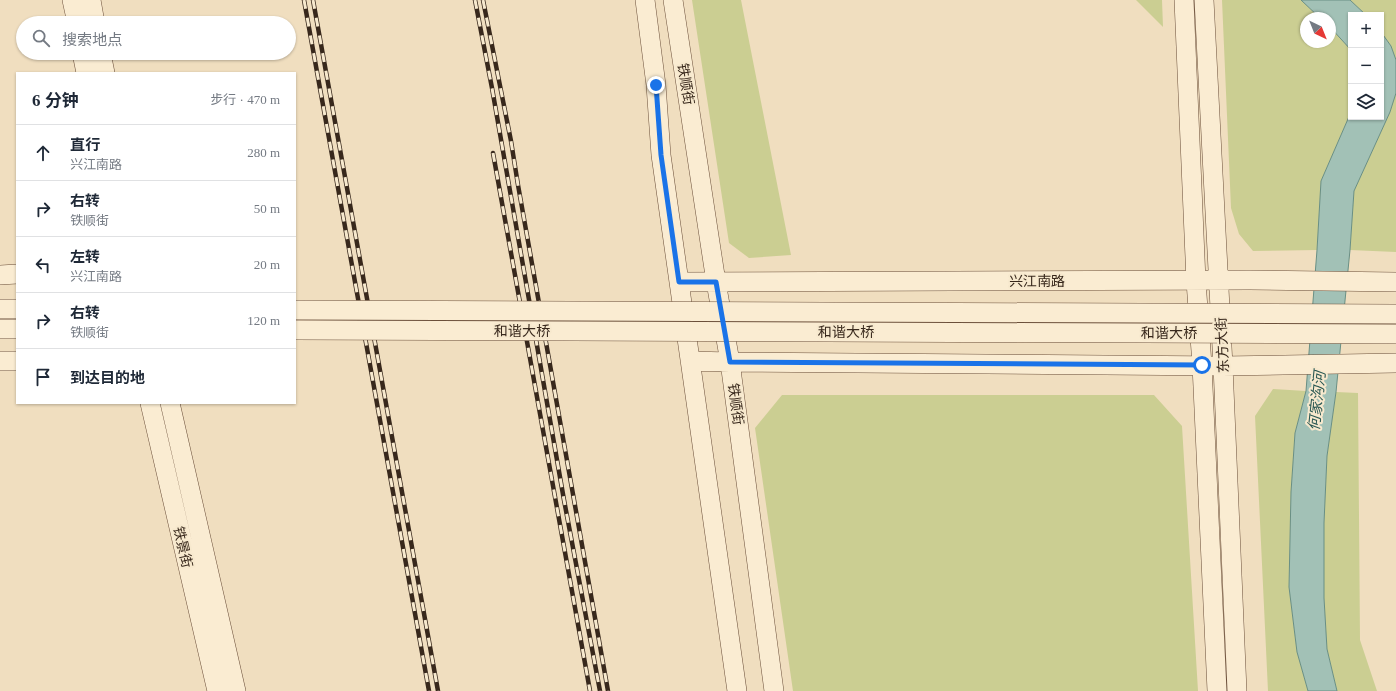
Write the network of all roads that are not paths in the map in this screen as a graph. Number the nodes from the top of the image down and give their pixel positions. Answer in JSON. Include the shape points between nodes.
{"nodes":[{"id":1,"x":72,"y":0,"type":"edge"},
{"id":2,"x":91,"y":0,"type":"edge"},
{"id":3,"x":673,"y":0,"type":"edge"},
{"id":4,"x":1184,"y":0,"type":"edge"},
{"id":5,"x":1204,"y":0,"type":"edge"},
{"id":6,"x":638,"y":3,"type":"edge"},
{"id":7,"x":75,"y":16,"type":"edge"},
{"id":8,"x":94,"y":16,"type":"edge"},
{"id":9,"x":83,"y":60,"type":"edge"},
{"id":10,"x":102,"y":60,"type":"edge"},
{"id":11,"x":86,"y":72,"type":"edge"},
{"id":12,"x":105,"y":72,"type":"edge"},
{"id":13,"x":16,"y":274,"type":"edge"},
{"id":14,"x":0,"y":275,"type":"edge"},
{"id":15,"x":1196,"y":281,"type":"junction"},
{"id":16,"x":1219,"y":281,"type":"junction"},
{"id":17,"x":679,"y":282,"type":"junction"},
{"id":18,"x":716,"y":282,"type":"junction"},
{"id":19,"x":1396,"y":282,"type":"edge"},
{"id":20,"x":0,"y":309,"type":"edge"},
{"id":21,"x":16,"y":309,"type":"edge"},
{"id":22,"x":296,"y":310,"type":"edge"},
{"id":23,"x":1396,"y":314,"type":"edge"},
{"id":24,"x":0,"y":329,"type":"edge"},
{"id":25,"x":16,"y":329,"type":"edge"},
{"id":26,"x":296,"y":330,"type":"edge"},
{"id":27,"x":1396,"y":334,"type":"edge"},
{"id":28,"x":0,"y":361,"type":"edge"},
{"id":29,"x":16,"y":361,"type":"edge"},
{"id":30,"x":690,"y":361,"type":"junction"},
{"id":31,"x":730,"y":362,"type":"junction"},
{"id":32,"x":1396,"y":363,"type":"edge"},
{"id":33,"x":1202,"y":365,"type":"junction"},
{"id":34,"x":1223,"y":366,"type":"junction"},
{"id":35,"x":150,"y":404,"type":"edge"},
{"id":36,"x":170,"y":404,"type":"edge"},
{"id":37,"x":217,"y":691,"type":"edge"},
{"id":38,"x":236,"y":691,"type":"edge"},
{"id":39,"x":737,"y":691,"type":"edge"},
{"id":40,"x":774,"y":691,"type":"edge"},
{"id":41,"x":1217,"y":691,"type":"edge"},
{"id":42,"x":1237,"y":691,"type":"edge"}],
"edges":[{"from":1,"to":7,"type":"main road"},
{"from":2,"to":8,"type":"main road"},
{"from":3,"to":18,"type":"main road","name":"铁顺街"},
{"from":4,"to":15,"type":"main road","name":"东方大街"},
{"from":5,"to":16,"type":"main road","name":"东方大街"},
{"from":6,"to":17,"type":"main road"},
{"from":9,"to":11,"type":"main road"},
{"from":10,"to":12,"type":"main road"},
{"from":13,"to":14,"type":"main road"},
{"from":15,"to":16,"type":"main road","name":"兴江南路"},
{"from":15,"to":18,"type":"main road","name":"兴江南路"},
{"from":15,"to":33,"type":"main road","name":"东方大街"},
{"from":16,"to":19,"type":"main road","name":"兴江南路"},
{"from":16,"to":34,"type":"main road","name":"东方大街"},
{"from":17,"to":18,"type":"main road","name":"兴江南路"},
{"from":17,"to":30,"type":"main road"},
{"from":18,"to":31,"type":"main road","name":"铁顺街"},
{"from":20,"to":21,"type":"main road"},
{"from":22,"to":23,"type":"main road","name":"和谐大桥","bridge":true},
{"from":24,"to":25,"type":"main road"},
{"from":26,"to":27,"type":"main road","name":"和谐大桥","bridge":true},
{"from":28,"to":29,"type":"main road"},
{"from":30,"to":31,"type":"main road"},
{"from":30,"to":39,"type":"main road"},
{"from":31,"to":33,"type":"main road"},
{"from":31,"to":40,"type":"main road","name":"铁顺街"},
{"from":32,"to":34,"type":"main road"},
{"from":33,"to":34,"type":"main road"},
{"from":33,"to":41,"type":"main road","name":"东方大街"},
{"from":34,"to":42,"type":"main road","name":"东方大街"},
{"from":35,"to":37,"type":"main road","name":"铁景街"},
{"from":36,"to":38,"type":"main road","name":"铁景街"}]}
